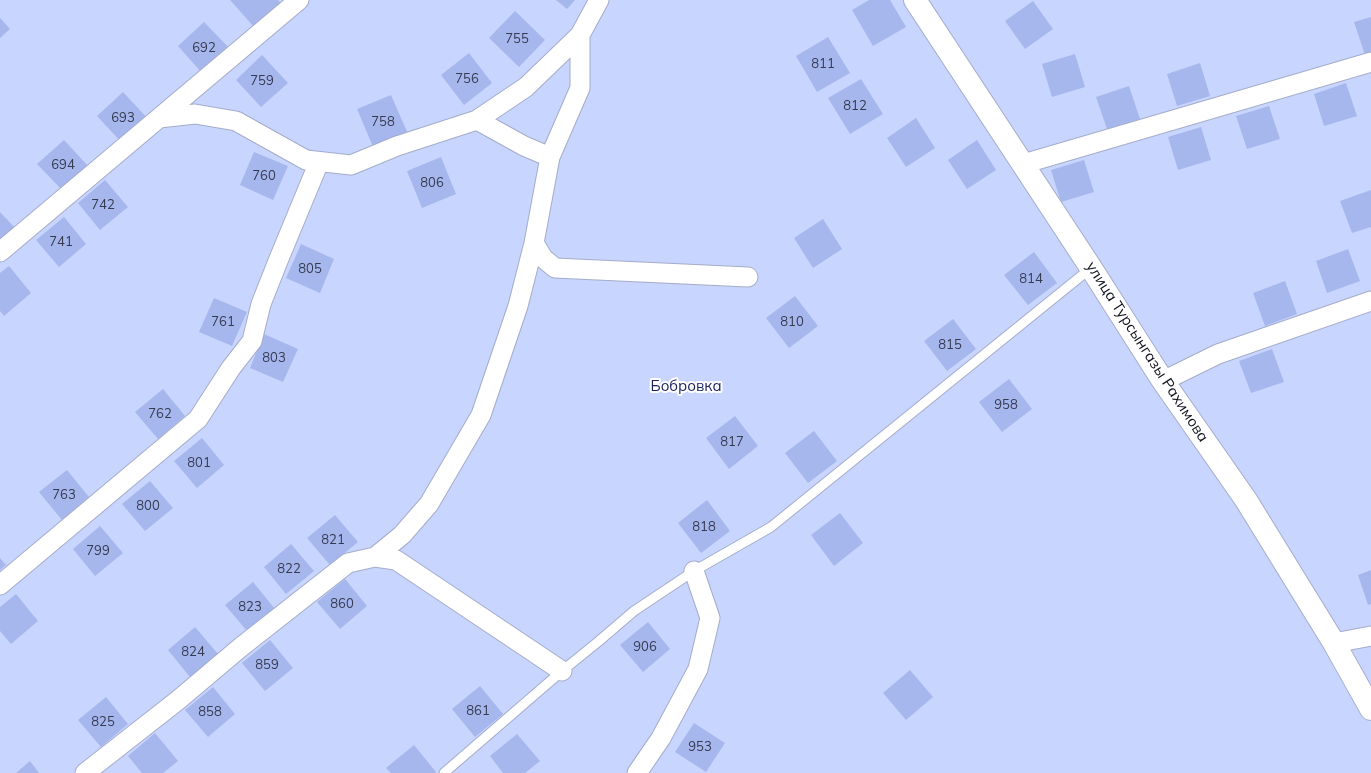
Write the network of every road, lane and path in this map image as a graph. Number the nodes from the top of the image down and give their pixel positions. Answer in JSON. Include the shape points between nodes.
{"nodes":[{"id":1,"x":299,"y":0,"type":"edge"},
{"id":2,"x":599,"y":0,"type":"edge"},
{"id":3,"x":919,"y":1,"type":"edge"},
{"id":4,"x":580,"y":35,"type":"junction"},
{"id":5,"x":1371,"y":62,"type":"edge"},
{"id":6,"x":158,"y":118,"type":"junction"},
{"id":7,"x":477,"y":120,"type":"junction"},
{"id":8,"x":550,"y":157,"type":"junction"},
{"id":9,"x":319,"y":162,"type":"junction"},
{"id":10,"x":1023,"y":164,"type":"junction"},
{"id":11,"x":534,"y":243,"type":"junction"},
{"id":12,"x":0,"y":252,"type":"edge"},
{"id":13,"x":1091,"y":268,"type":"junction"},
{"id":14,"x":748,"y":277,"type":"dead end"},
{"id":15,"x":1371,"y":301,"type":"edge"},
{"id":16,"x":1163,"y":381,"type":"junction"},
{"id":17,"x":375,"y":557,"type":"junction"},
{"id":18,"x":694,"y":571,"type":"junction"},
{"id":19,"x":0,"y":585,"type":"edge"},
{"id":20,"x":1371,"y":636,"type":"edge"},
{"id":21,"x":1334,"y":643,"type":"junction"},
{"id":22,"x":562,"y":671,"type":"junction"},
{"id":23,"x":1371,"y":709,"type":"edge"},
{"id":24,"x":85,"y":773,"type":"edge"},
{"id":25,"x":444,"y":773,"type":"edge"},
{"id":26,"x":637,"y":773,"type":"edge"}],
"edges":[{"from":1,"to":6,"type":"street"},
{"from":2,"to":4,"type":"street"},
{"from":3,"to":10,"type":"street","name":"улица Турсынгазы Рахимова"},
{"from":4,"to":7,"type":"street","via":[[526,87]]},
{"from":4,"to":8,"type":"street","via":[[580,88]]},
{"from":5,"to":10,"type":"street"},
{"from":6,"to":9,"type":"street","via":[[195,114],[236,121],[306,160]]},
{"from":6,"to":12,"type":"street"},
{"from":7,"to":8,"type":"street"},
{"from":7,"to":9,"type":"street","via":[[397,146],[351,165]]},
{"from":8,"to":11,"type":"street"},
{"from":9,"to":19,"type":"street","via":[[261,304],[252,341],[198,419]]},
{"from":10,"to":13,"type":"street","name":"улица Турсынгазы Рахимова"},
{"from":11,"to":14,"type":"street","via":[[543,258],[555,268]]},
{"from":11,"to":17,"type":"street","via":[[518,306],[481,415],[429,504],[402,535]]},
{"from":13,"to":16,"type":"street","name":"улица Турсынгазы Рахимова"},
{"from":13,"to":18,"type":"lane","via":[[771,527]]},
{"from":15,"to":16,"type":"street","via":[[1218,354]]},
{"from":16,"to":21,"type":"street","name":"улица Турсынгазы Рахимова","via":[[1246,500]]},
{"from":17,"to":22,"type":"street","via":[[396,560]]},
{"from":17,"to":24,"type":"street","via":[[348,563]]},
{"from":18,"to":22,"type":"lane","via":[[634,611]]},
{"from":18,"to":26,"type":"street","via":[[710,618],[698,669],[661,738]]},
{"from":20,"to":21,"type":"street"},
{"from":21,"to":23,"type":"street","name":"улица Турсынгазы Рахимова"},
{"from":22,"to":25,"type":"lane"}]}
